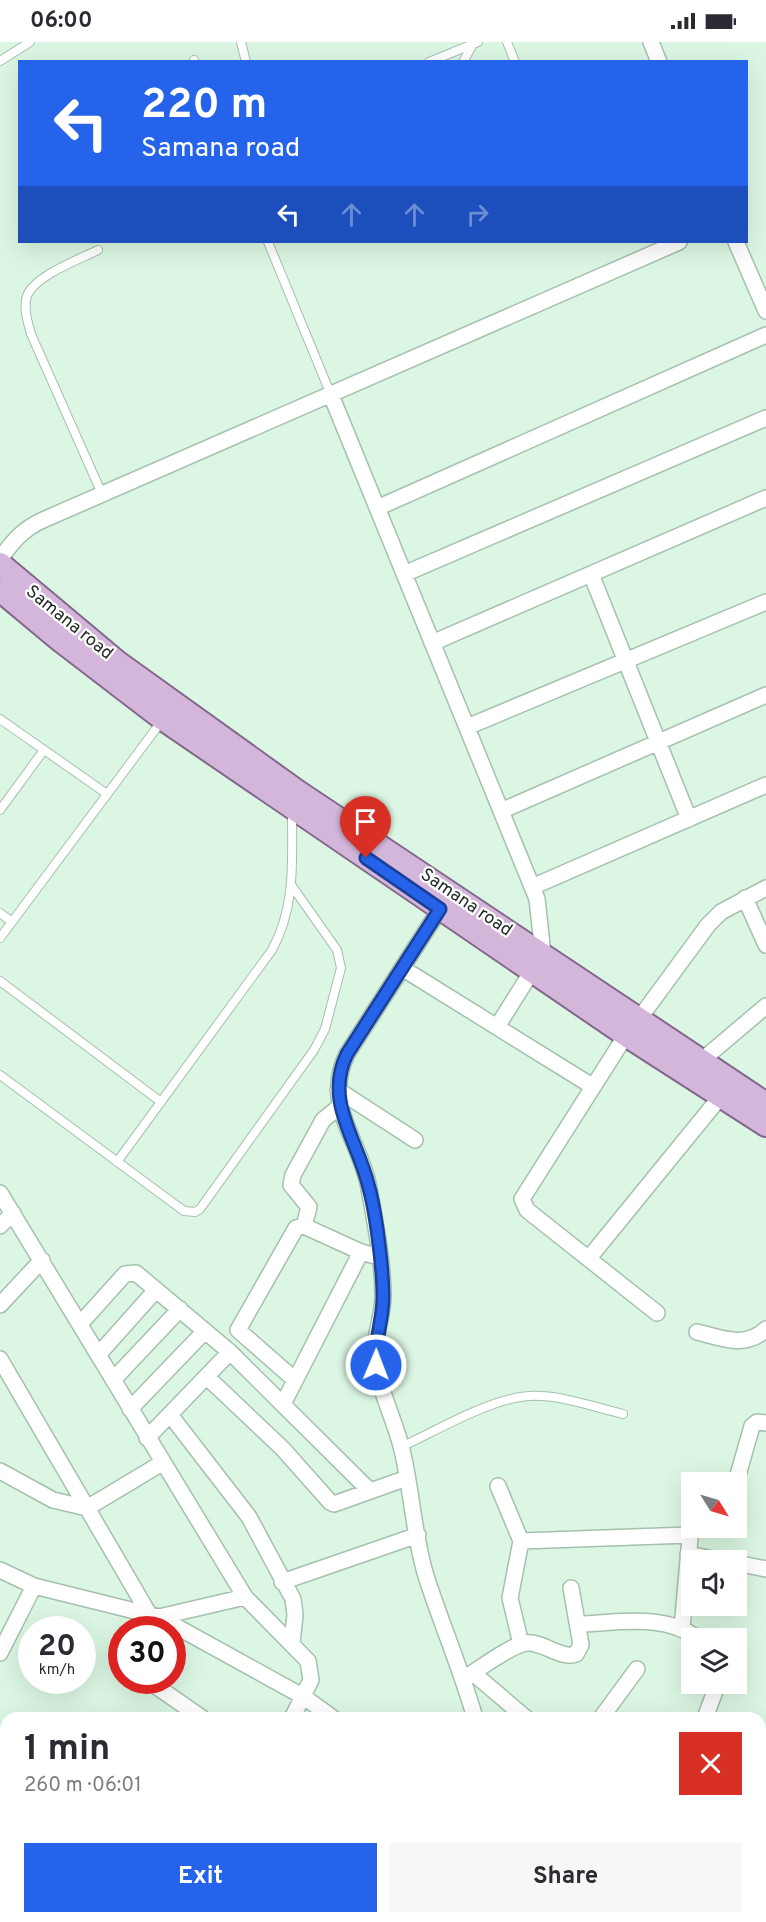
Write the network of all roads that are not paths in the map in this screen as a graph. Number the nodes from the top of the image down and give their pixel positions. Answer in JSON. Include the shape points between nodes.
{"nodes":[{"id":1,"x":30,"y":42,"type":"edge"},
{"id":2,"x":241,"y":42,"type":"edge"},
{"id":3,"x":507,"y":42,"type":"edge"},
{"id":4,"x":651,"y":42,"type":"edge"},
{"id":5,"x":475,"y":43,"type":"edge"},
{"id":6,"x":246,"y":60,"type":"edge"},
{"id":7,"x":434,"y":60,"type":"edge"},
{"id":8,"x":464,"y":60,"type":"edge"},
{"id":9,"x":514,"y":60,"type":"edge"},
{"id":10,"x":658,"y":60,"type":"edge"},
{"id":11,"x":0,"y":61,"type":"edge"},
{"id":12,"x":268,"y":243,"type":"edge"},
{"id":13,"x":677,"y":243,"type":"edge"},
{"id":14,"x":736,"y":243,"type":"edge"},
{"id":15,"x":98,"y":250,"type":"dead end"},
{"id":16,"x":766,"y":311,"type":"edge"},
{"id":17,"x":766,"y":335,"type":"edge"},
{"id":18,"x":331,"y":395,"type":"junction"},
{"id":19,"x":766,"y":418,"type":"edge"},
{"id":20,"x":102,"y":494,"type":"junction"},
{"id":21,"x":766,"y":498,"type":"edge"},
{"id":22,"x":377,"y":508,"type":"junction"},
{"id":23,"x":0,"y":559,"type":"edge"},
{"id":24,"x":0,"y":564,"type":"edge"},
{"id":25,"x":404,"y":574,"type":"junction"},
{"id":26,"x":591,"y":574,"type":"junction"},
{"id":27,"x":0,"y":590,"type":"edge"},
{"id":28,"x":766,"y":602,"type":"edge"},
{"id":29,"x":432,"y":643,"type":"junction"},
{"id":30,"x":625,"y":658,"type":"junction"},
{"id":31,"x":766,"y":695,"type":"edge"},
{"id":32,"x":169,"y":711,"type":"junction"},
{"id":33,"x":0,"y":719,"type":"edge"},
{"id":34,"x":467,"y":727,"type":"junction"},
{"id":35,"x":660,"y":742,"type":"junction"},
{"id":36,"x":44,"y":750,"type":"junction"},
{"id":37,"x":766,"y":785,"type":"edge"},
{"id":38,"x":107,"y":794,"type":"junction"},
{"id":39,"x":292,"y":808,"type":"junction"},
{"id":40,"x":0,"y":810,"type":"edge"},
{"id":41,"x":501,"y":811,"type":"junction"},
{"id":42,"x":689,"y":819,"type":"junction"},
{"id":43,"x":292,"y":886,"type":"junction"},
{"id":44,"x":532,"y":887,"type":"junction"},
{"id":45,"x":766,"y":888,"type":"edge"},
{"id":46,"x":745,"y":898,"type":"junction"},
{"id":47,"x":440,"y":909,"type":"junction"},
{"id":48,"x":0,"y":913,"type":"edge"},
{"id":49,"x":12,"y":922,"type":"junction"},
{"id":50,"x":0,"y":938,"type":"edge"},
{"id":51,"x":766,"y":945,"type":"edge"},
{"id":52,"x":537,"y":963,"type":"junction"},
{"id":53,"x":402,"y":968,"type":"junction"},
{"id":54,"x":0,"y":981,"type":"edge"},
{"id":55,"x":766,"y":1006,"type":"edge"},
{"id":56,"x":497,"y":1027,"type":"junction"},
{"id":57,"x":632,"y":1027,"type":"junction"},
{"id":58,"x":701,"y":1061,"type":"junction"},
{"id":59,"x":0,"y":1075,"type":"edge"},
{"id":60,"x":592,"y":1086,"type":"junction"},
{"id":61,"x":338,"y":1090,"type":"junction"},
{"id":62,"x":721,"y":1096,"type":"junction"},
{"id":63,"x":161,"y":1102,"type":"junction"},
{"id":64,"x":766,"y":1104,"type":"edge"},
{"id":65,"x":339,"y":1107,"type":"junction"},
{"id":66,"x":766,"y":1125,"type":"edge"},
{"id":67,"x":415,"y":1140,"type":"dead end"},
{"id":68,"x":117,"y":1162,"type":"junction"},
{"id":69,"x":0,"y":1193,"type":"edge"},
{"id":70,"x":13,"y":1213,"type":"junction"},
{"id":71,"x":0,"y":1226,"type":"edge"},
{"id":72,"x":304,"y":1226,"type":"junction"},
{"id":73,"x":361,"y":1252,"type":"junction"},
{"id":74,"x":379,"y":1257,"type":"junction"},
{"id":75,"x":589,"y":1258,"type":"junction"},
{"id":76,"x":42,"y":1260,"type":"junction"},
{"id":77,"x":156,"y":1290,"type":"junction"},
{"id":78,"x":0,"y":1305,"type":"edge"},
{"id":79,"x":180,"y":1309,"type":"junction"},
{"id":80,"x":657,"y":1312,"type":"dead end"},
{"id":81,"x":80,"y":1324,"type":"junction"},
{"id":82,"x":766,"y":1329,"type":"edge"},
{"id":83,"x":205,"y":1331,"type":"junction"},
{"id":84,"x":697,"y":1332,"type":"dead end"},
{"id":85,"x":230,"y":1352,"type":"junction"},
{"id":86,"x":98,"y":1355,"type":"junction"},
{"id":87,"x":0,"y":1359,"type":"edge"},
{"id":88,"x":207,"y":1377,"type":"junction"},
{"id":89,"x":113,"y":1380,"type":"junction"},
{"id":90,"x":295,"y":1380,"type":"junction"},
{"id":91,"x":283,"y":1404,"type":"junction"},
{"id":92,"x":130,"y":1409,"type":"junction"},
{"id":93,"x":623,"y":1414,"type":"dead end"},
{"id":94,"x":171,"y":1416,"type":"junction"},
{"id":95,"x":766,"y":1423,"type":"edge"},
{"id":96,"x":147,"y":1438,"type":"junction"},
{"id":97,"x":401,"y":1447,"type":"junction"},
{"id":98,"x":162,"y":1463,"type":"junction"},
{"id":99,"x":0,"y":1471,"type":"edge"},
{"id":100,"x":739,"y":1472,"type":"edge"},
{"id":101,"x":407,"y":1478,"type":"junction"},
{"id":102,"x":498,"y":1486,"type":"dead end"},
{"id":103,"x":370,"y":1491,"type":"junction"},
{"id":104,"x":87,"y":1508,"type":"junction"},
{"id":105,"x":418,"y":1535,"type":"junction"},
{"id":106,"x":681,"y":1535,"type":"edge"},
{"id":107,"x":521,"y":1541,"type":"junction"},
{"id":108,"x":747,"y":1565,"type":"edge"},
{"id":109,"x":766,"y":1569,"type":"edge"},
{"id":110,"x":0,"y":1570,"type":"edge"},
{"id":111,"x":282,"y":1581,"type":"junction"},
{"id":112,"x":34,"y":1586,"type":"junction"},
{"id":113,"x":571,"y":1588,"type":"dead end"},
{"id":114,"x":245,"y":1598,"type":"junction"},
{"id":115,"x":154,"y":1616,"type":"junction"},
{"id":116,"x":683,"y":1616,"type":"edge"},
{"id":117,"x":579,"y":1624,"type":"junction"},
{"id":118,"x":682,"y":1628,"type":"joint"},
{"id":119,"x":186,"y":1633,"type":"edge"},
{"id":120,"x":292,"y":1643,"type":"junction"},
{"id":121,"x":521,"y":1644,"type":"junction"},
{"id":122,"x":0,"y":1653,"type":"edge"},
{"id":123,"x":637,"y":1669,"type":"dead end"},
{"id":124,"x":468,"y":1675,"type":"junction"},
{"id":125,"x":167,"y":1694,"type":"edge"},
{"id":126,"x":714,"y":1694,"type":"edge"},
{"id":127,"x":304,"y":1697,"type":"junction"},
{"id":128,"x":193,"y":1712,"type":"edge"},
{"id":129,"x":295,"y":1712,"type":"edge"},
{"id":130,"x":325,"y":1712,"type":"edge"},
{"id":131,"x":474,"y":1712,"type":"edge"},
{"id":132,"x":518,"y":1712,"type":"edge"},
{"id":133,"x":605,"y":1712,"type":"edge"},
{"id":134,"x":707,"y":1712,"type":"edge"}],
"edges":[{"from":1,"to":11,"type":"lane"},
{"from":2,"to":6,"type":"lane"},
{"from":3,"to":9,"type":"lane"},
{"from":4,"to":10,"type":"street"},
{"from":5,"to":7,"type":"lane"},
{"from":5,"to":8,"type":"lane"},
{"from":12,"to":18,"type":"lane"},
{"from":13,"to":18,"type":"street"},
{"from":14,"to":16,"type":"street"},
{"from":15,"to":20,"type":"lane","via":[[34,286],[26,307],[31,334]]},
{"from":17,"to":22,"type":"street"},
{"from":18,"to":20,"type":"street"},
{"from":18,"to":22,"type":"street"},
{"from":19,"to":25,"type":"street"},
{"from":20,"to":23,"type":"street","via":[[27,528]]},
{"from":21,"to":26,"type":"street"},
{"from":22,"to":25,"type":"street"},
{"from":24,"to":32,"type":"main road","name":"Samana road"},
{"from":25,"to":29,"type":"street"},
{"from":26,"to":29,"type":"street"},
{"from":26,"to":30,"type":"street"},
{"from":27,"to":32,"type":"main road","name":"Samana road","via":[[60,640]]},
{"from":28,"to":30,"type":"street"},
{"from":29,"to":34,"type":"street"},
{"from":30,"to":34,"type":"street"},
{"from":30,"to":35,"type":"street"},
{"from":31,"to":35,"type":"street"},
{"from":32,"to":38,"type":"lane"},
{"from":32,"to":39,"type":"main road","name":"Samana road"},
{"from":32,"to":52,"type":"main road","name":"Samana road","via":[[298,792]]},
{"from":33,"to":36,"type":"lane"},
{"from":34,"to":41,"type":"street"},
{"from":35,"to":41,"type":"street"},
{"from":35,"to":42,"type":"street"},
{"from":36,"to":38,"type":"lane"},
{"from":36,"to":40,"type":"lane"},
{"from":37,"to":42,"type":"street"},
{"from":38,"to":49,"type":"lane"},
{"from":39,"to":43,"type":"lane"},
{"from":39,"to":47,"type":"main road","name":"Samana road"},
{"from":41,"to":44,"type":"street"},
{"from":42,"to":44,"type":"street"},
{"from":43,"to":63,"type":"lane","via":[[286,920],[272,951]]},
{"from":43,"to":68,"type":"lane","via":[[337,950],[341,968],[325,1029],[301,1072],[205,1204],[195,1212],[184,1211]]},
{"from":44,"to":52,"type":"street","via":[[540,915]]},
{"from":45,"to":46,"type":"street"},
{"from":46,"to":51,"type":"street"},
{"from":46,"to":57,"type":"street","via":[[708,925]]},
{"from":47,"to":52,"type":"main road","name":"Samana road"},
{"from":47,"to":53,"type":"street"},
{"from":48,"to":49,"type":"lane"},
{"from":49,"to":50,"type":"lane"},
{"from":52,"to":56,"type":"street"},
{"from":52,"to":57,"type":"main road","name":"Samana road"},
{"from":53,"to":56,"type":"street"},
{"from":53,"to":61,"type":"street","via":[[347,1054]]},
{"from":54,"to":63,"type":"lane"},
{"from":55,"to":58,"type":"street"},
{"from":56,"to":60,"type":"street"},
{"from":57,"to":58,"type":"main road","name":"Samana road"},
{"from":57,"to":60,"type":"street"},
{"from":57,"to":62,"type":"main road","name":"Samana road"},
{"from":58,"to":64,"type":"main road","name":"Samana road"},
{"from":59,"to":68,"type":"lane"},
{"from":60,"to":75,"type":"street","via":[[522,1199],[527,1210]]},
{"from":61,"to":65,"type":"street"},
{"from":61,"to":67,"type":"street"},
{"from":62,"to":66,"type":"main road","name":"Samana road"},
{"from":62,"to":75,"type":"street"},
{"from":63,"to":68,"type":"lane"},
{"from":65,"to":72,"type":"street","via":[[323,1120],[292,1175],[291,1185],[309,1207]]},
{"from":65,"to":74,"type":"street","via":[[369,1185]]},
{"from":69,"to":70,"type":"street"},
{"from":70,"to":71,"type":"street"},
{"from":70,"to":76,"type":"street"},
{"from":72,"to":73,"type":"street"},
{"from":72,"to":90,"type":"street","via":[[296,1228],[238,1327],[240,1333]]},
{"from":73,"to":74,"type":"street"},
{"from":73,"to":90,"type":"street"},
{"from":74,"to":97,"type":"street","via":[[383,1298],[375,1339],[376,1365]]},
{"from":75,"to":80,"type":"street"},
{"from":76,"to":78,"type":"street"},
{"from":76,"to":81,"type":"street"},
{"from":77,"to":79,"type":"street"},
{"from":77,"to":81,"type":"street","via":[[136,1273],[129,1272]]},
{"from":77,"to":86,"type":"street"},
{"from":79,"to":83,"type":"street"},
{"from":79,"to":89,"type":"street"},
{"from":81,"to":86,"type":"street"},
{"from":82,"to":84,"type":"street","via":[[745,1342]]},
{"from":83,"to":85,"type":"street"},
{"from":83,"to":92,"type":"street"},
{"from":85,"to":88,"type":"street"},
{"from":85,"to":91,"type":"street"},
{"from":86,"to":89,"type":"street"},
{"from":87,"to":104,"type":"street"},
{"from":88,"to":94,"type":"street"},
{"from":88,"to":103,"type":"street","via":[[283,1449],[325,1499],[334,1504]]},
{"from":89,"to":92,"type":"street"},
{"from":90,"to":91,"type":"street"},
{"from":91,"to":103,"type":"street"},
{"from":92,"to":96,"type":"street"},
{"from":93,"to":97,"type":"lane","via":[[551,1397],[517,1397]]},
{"from":94,"to":96,"type":"street"},
{"from":94,"to":111,"type":"street","via":[[249,1517]]},
{"from":95,"to":100,"type":"street","via":[[752,1426]]},
{"from":96,"to":98,"type":"street"},
{"from":97,"to":101,"type":"street"},
{"from":98,"to":104,"type":"street"},
{"from":98,"to":114,"type":"street"},
{"from":99,"to":104,"type":"street","via":[[53,1500]]},
{"from":101,"to":103,"type":"street"},
{"from":101,"to":105,"type":"street"},
{"from":102,"to":107,"type":"street"},
{"from":104,"to":115,"type":"street"},
{"from":105,"to":111,"type":"street"},
{"from":105,"to":124,"type":"street","via":[[426,1574]]},
{"from":106,"to":107,"type":"street"},
{"from":107,"to":121,"type":"street","via":[[510,1598]]},
{"from":108,"to":109,"type":"street"},
{"from":110,"to":112,"type":"street"},
{"from":111,"to":120,"type":"street","via":[[295,1606]]},
{"from":112,"to":115,"type":"street"},
{"from":112,"to":122,"type":"street"},
{"from":113,"to":117,"type":"street"},
{"from":114,"to":115,"type":"street"},
{"from":114,"to":120,"type":"street"},
{"from":116,"to":118,"type":"street"},
{"from":117,"to":118,"type":"street","via":[[663,1622]]},
{"from":117,"to":121,"type":"street","via":[[580,1651],[572,1656],[537,1643]]},
{"from":119,"to":127,"type":"street"},
{"from":120,"to":127,"type":"street","via":[[311,1669]]},
{"from":121,"to":124,"type":"street"},
{"from":123,"to":133,"type":"street"},
{"from":124,"to":131,"type":"street"},
{"from":124,"to":132,"type":"street"},
{"from":125,"to":128,"type":"street"},
{"from":126,"to":134,"type":"street"},
{"from":127,"to":129,"type":"street"},
{"from":127,"to":130,"type":"street"}]}
